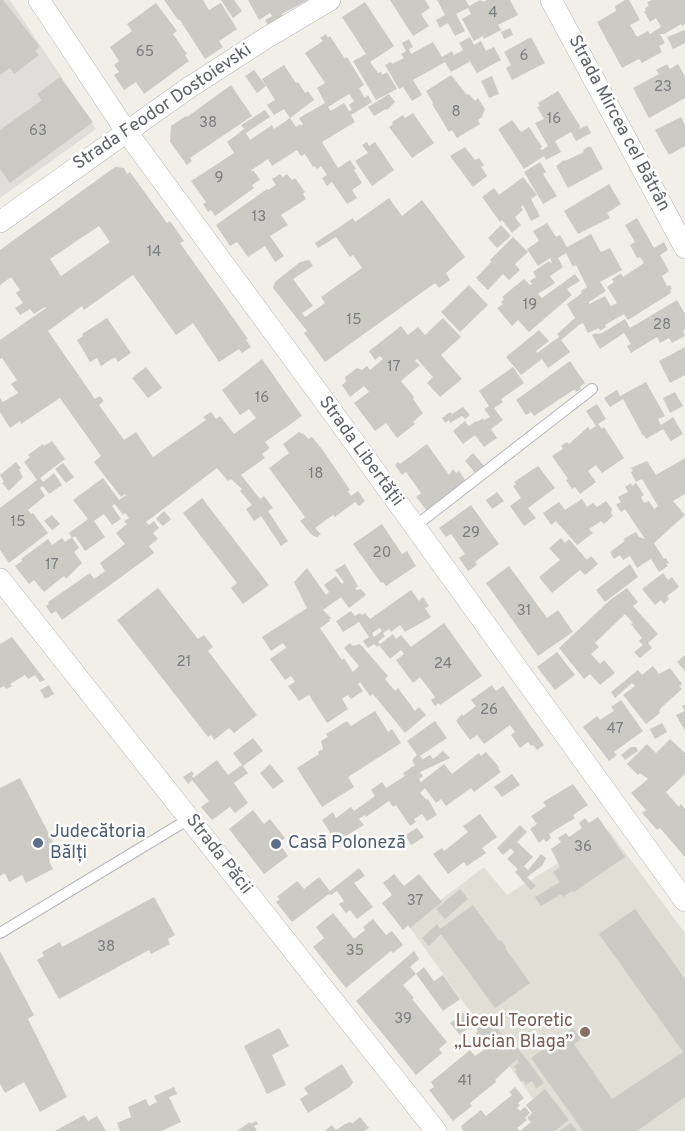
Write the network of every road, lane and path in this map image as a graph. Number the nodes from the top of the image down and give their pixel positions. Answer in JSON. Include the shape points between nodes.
{"nodes":[{"id":1,"x":39,"y":0,"type":"edge"},
{"id":2,"x":330,"y":0,"type":"edge"},
{"id":3,"x":551,"y":0,"type":"edge"},
{"id":4,"x":126,"y":131,"type":"junction"},
{"id":5,"x":0,"y":222,"type":"edge"},
{"id":6,"x":685,"y":248,"type":"edge"},
{"id":7,"x":592,"y":389,"type":"dead end"},
{"id":8,"x":414,"y":527,"type":"junction"},
{"id":9,"x":0,"y":579,"type":"edge"},
{"id":10,"x":189,"y":819,"type":"junction"},
{"id":11,"x":685,"y":901,"type":"edge"},
{"id":12,"x":0,"y":933,"type":"edge"},
{"id":13,"x":436,"y":1131,"type":"edge"}],
"edges":[{"from":1,"to":4,"type":"street","name":"Strada Libertății"},
{"from":2,"to":4,"type":"street","name":"Strada Fеodor Dostoievski","via":[[228,61]]},
{"from":3,"to":6,"type":"street","name":"Strada Mircea cel Bătrân"},
{"from":4,"to":5,"type":"street","name":"Strada Fеodor Dostoievski"},
{"from":4,"to":8,"type":"street","name":"Strada Libertății"},
{"from":7,"to":8,"type":"lane"},
{"from":8,"to":11,"type":"street","name":"Strada Libertății"},
{"from":9,"to":10,"type":"street","name":"Strada Păcii"},
{"from":10,"to":12,"type":"lane"},
{"from":10,"to":13,"type":"street","name":"Strada Păcii"}]}
